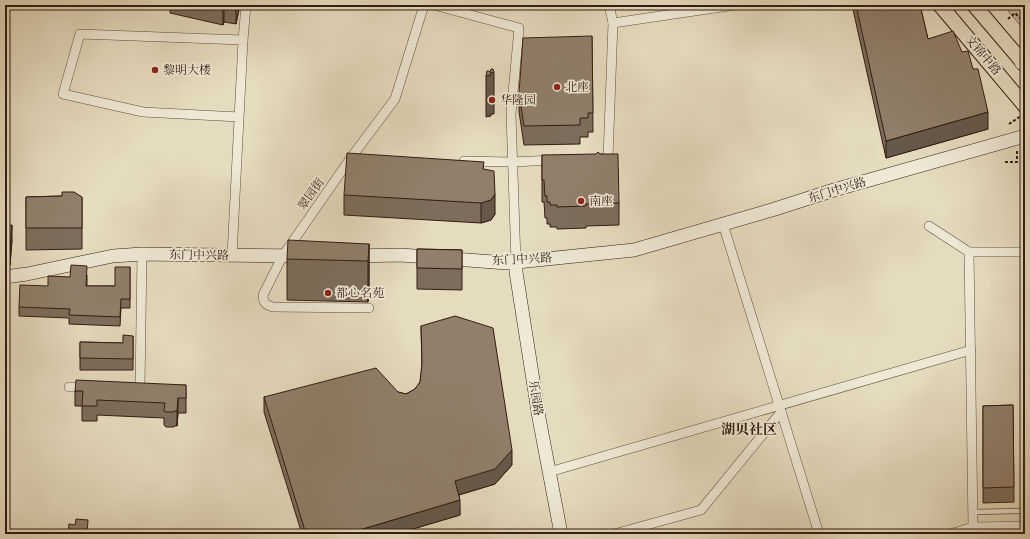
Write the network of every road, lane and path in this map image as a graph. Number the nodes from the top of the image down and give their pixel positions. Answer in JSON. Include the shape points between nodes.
{"nodes":[{"id":1,"x":246,"y":5,"type":"edge"},
{"id":2,"x":424,"y":5,"type":"edge"},
{"id":3,"x":434,"y":5,"type":"edge"},
{"id":4,"x":609,"y":5,"type":"edge"},
{"id":5,"x":735,"y":5,"type":"edge"},
{"id":6,"x":940,"y":5,"type":"edge"},
{"id":7,"x":974,"y":5,"type":"edge"},
{"id":8,"x":715,"y":6,"type":"edge"},
{"id":9,"x":1008,"y":19,"type":"dead end"},
{"id":10,"x":613,"y":23,"type":"junction"},
{"id":11,"x":1025,"y":24,"type":"edge"},
{"id":12,"x":243,"y":40,"type":"junction"},
{"id":13,"x":1024,"y":63,"type":"edge"},
{"id":14,"x":1025,"y":106,"type":"edge"},
{"id":15,"x":1025,"y":113,"type":"edge"},
{"id":16,"x":239,"y":117,"type":"junction"},
{"id":17,"x":1009,"y":124,"type":"dead end"},
{"id":18,"x":1025,"y":136,"type":"edge"},
{"id":19,"x":1016,"y":149,"type":"dead end"},
{"id":20,"x":592,"y":159,"type":"edge"},
{"id":21,"x":560,"y":160,"type":"edge"},
{"id":22,"x":459,"y":161,"type":"edge"},
{"id":23,"x":513,"y":162,"type":"junction"},
{"id":24,"x":1005,"y":162,"type":"dead end"},
{"id":25,"x":723,"y":224,"type":"junction"},
{"id":26,"x":929,"y":226,"type":"dead end"},
{"id":27,"x":969,"y":252,"type":"junction"},
{"id":28,"x":1025,"y":252,"type":"edge"},
{"id":29,"x":142,"y":254,"type":"junction"},
{"id":30,"x":232,"y":256,"type":"junction"},
{"id":31,"x":314,"y":256,"type":"edge"},
{"id":32,"x":338,"y":256,"type":"edge"},
{"id":33,"x":282,"y":257,"type":"junction"},
{"id":34,"x":516,"y":262,"type":"junction"},
{"id":35,"x":5,"y":277,"type":"edge"},
{"id":36,"x":369,"y":308,"type":"dead end"},
{"id":37,"x":971,"y":350,"type":"junction"},
{"id":38,"x":140,"y":386,"type":"edge"},
{"id":39,"x":69,"y":387,"type":"dead end"},
{"id":40,"x":101,"y":387,"type":"edge"},
{"id":41,"x":780,"y":409,"type":"junction"},
{"id":42,"x":549,"y":472,"type":"junction"},
{"id":43,"x":973,"y":512,"type":"junction"},
{"id":44,"x":1025,"y":513,"type":"edge"},
{"id":45,"x":1025,"y":526,"type":"edge"},
{"id":46,"x":973,"y":527,"type":"junction"},
{"id":47,"x":561,"y":534,"type":"edge"},
{"id":48,"x":614,"y":534,"type":"edge"},
{"id":49,"x":819,"y":534,"type":"edge"},
{"id":50,"x":950,"y":534,"type":"edge"}],
"edges":[{"from":1,"to":12,"type":"street"},
{"from":2,"to":33,"type":"street","name":"翠园街","via":[[395,99]]},
{"from":3,"to":23,"type":"street","via":[[519,28],[511,114]]},
{"from":4,"to":10,"type":"street"},
{"from":5,"to":8,"type":"street"},
{"from":6,"to":14,"type":"main road","name":"文锦中路"},
{"from":7,"to":13,"type":"main road"},
{"from":8,"to":10,"type":"street"},
{"from":9,"to":11,"type":"path","via":[[1015,13]]},
{"from":10,"to":20,"type":"street","via":[[608,158]]},
{"from":12,"to":16,"type":"street"},
{"from":12,"to":16,"type":"street","via":[[80,34],[63,94],[143,112]]},
{"from":15,"to":17,"type":"path"},
{"from":16,"to":30,"type":"street"},
{"from":18,"to":25,"type":"street","name":"东门中兴路"},
{"from":19,"to":24,"type":"path","via":[[1017,162]]},
{"from":21,"to":23,"type":"street"},
{"from":22,"to":23,"type":"street"},
{"from":23,"to":34,"type":"street"},
{"from":25,"to":34,"type":"street","name":"东门中兴路","via":[[634,250]]},
{"from":25,"to":41,"type":"street"},
{"from":26,"to":27,"type":"street"},
{"from":27,"to":28,"type":"street"},
{"from":27,"to":37,"type":"street"},
{"from":29,"to":30,"type":"street","name":"东门中兴路"},
{"from":29,"to":35,"type":"street","name":"东门中兴路","via":[[99,258]]},
{"from":29,"to":38,"type":"street"},
{"from":30,"to":33,"type":"street","name":"东门中兴路"},
{"from":31,"to":33,"type":"street","name":"东门中兴路"},
{"from":32,"to":34,"type":"street","name":"东门中兴路","via":[[401,255]]},
{"from":33,"to":36,"type":"street","name":"翠园街","via":[[264,295],[266,305]]},
{"from":34,"to":42,"type":"street","name":"乐园路"},
{"from":37,"to":41,"type":"street"},
{"from":37,"to":43,"type":"street"},
{"from":39,"to":40,"type":"street"},
{"from":41,"to":42,"type":"street"},
{"from":41,"to":48,"type":"street","via":[[700,510]]},
{"from":41,"to":49,"type":"street"},
{"from":42,"to":47,"type":"street","name":"乐园路"},
{"from":43,"to":44,"type":"lane"},
{"from":43,"to":46,"type":"street"},
{"from":45,"to":46,"type":"street"},
{"from":46,"to":50,"type":"street"}]}
